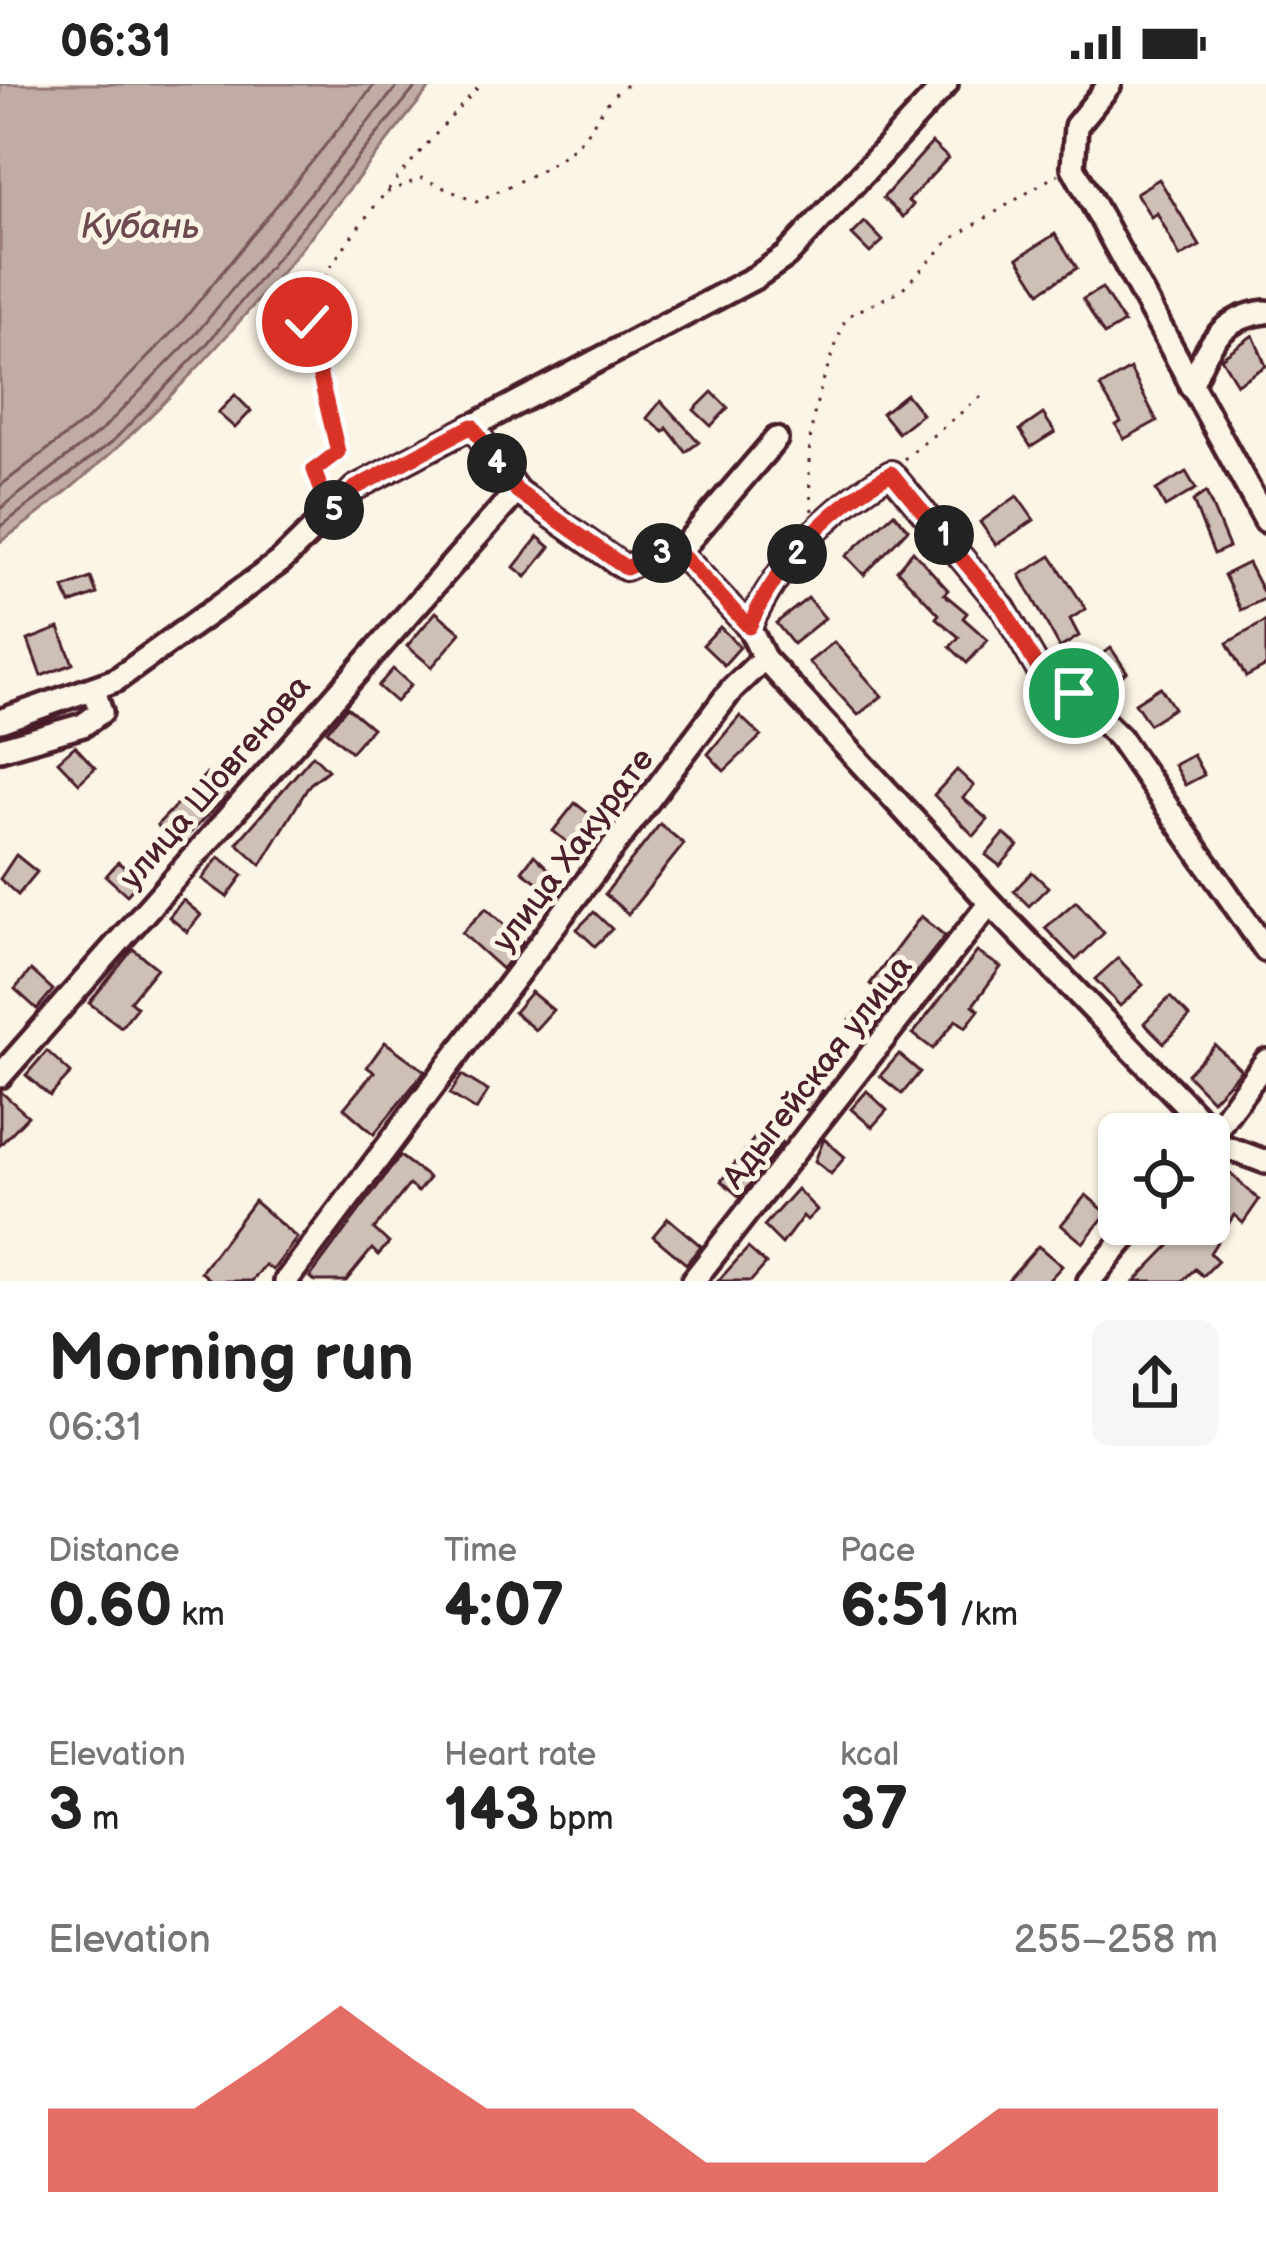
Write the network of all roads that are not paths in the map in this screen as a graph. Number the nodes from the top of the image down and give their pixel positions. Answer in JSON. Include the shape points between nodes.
{"nodes":[{"id":1,"x":946,"y":84,"type":"edge"},
{"id":2,"x":1110,"y":84,"type":"edge"},
{"id":3,"x":1266,"y":312,"type":"edge"},
{"id":4,"x":1191,"y":386,"type":"junction"},
{"id":5,"x":472,"y":426,"type":"junction"},
{"id":6,"x":776,"y":439,"type":"dead end"},
{"id":7,"x":517,"y":491,"type":"junction"},
{"id":8,"x":1266,"y":521,"type":"edge"},
{"id":9,"x":679,"y":552,"type":"junction"},
{"id":10,"x":749,"y":627,"type":"junction"},
{"id":11,"x":764,"y":658,"type":"junction"},
{"id":12,"x":94,"y":690,"type":"junction"},
{"id":13,"x":0,"y":721,"type":"edge"},
{"id":14,"x":0,"y":749,"type":"edge"},
{"id":15,"x":990,"y":903,"type":"junction"},
{"id":16,"x":1266,"y":950,"type":"edge"},
{"id":17,"x":1266,"y":1061,"type":"edge"},
{"id":18,"x":0,"y":1076,"type":"edge"},
{"id":19,"x":1187,"y":1113,"type":"edge"},
{"id":20,"x":1228,"y":1113,"type":"edge"},
{"id":21,"x":1230,"y":1147,"type":"edge"},
{"id":22,"x":1266,"y":1162,"type":"edge"},
{"id":23,"x":1119,"y":1245,"type":"edge"},
{"id":24,"x":286,"y":1281,"type":"edge"},
{"id":25,"x":693,"y":1281,"type":"edge"},
{"id":26,"x":1089,"y":1281,"type":"edge"}],
"edges":[{"from":1,"to":5,"type":"street","via":[[786,256]]},
{"from":2,"to":4,"type":"street","via":[[1076,127],[1072,167]]},
{"from":3,"to":4,"type":"street","via":[[1226,325]]},
{"from":4,"to":8,"type":"street"},
{"from":5,"to":7,"type":"street"},
{"from":5,"to":12,"type":"street","via":[[355,488],[280,562]]},
{"from":6,"to":9,"type":"street"},
{"from":7,"to":9,"type":"street","via":[[626,568]]},
{"from":7,"to":18,"type":"street","name":"улица Шовгенова"},
{"from":9,"to":10,"type":"street"},
{"from":10,"to":11,"type":"street"},
{"from":10,"to":16,"type":"street","via":[[814,530],[891,473],[1003,608],[1040,672],[1119,737]]},
{"from":11,"to":15,"type":"street"},
{"from":11,"to":24,"type":"street","name":"улица Хакурате","via":[[732,688]]},
{"from":12,"to":13,"type":"street"},
{"from":12,"to":14,"type":"street","via":[[101,712],[83,725]]},
{"from":15,"to":19,"type":"street"},
{"from":15,"to":25,"type":"street","name":"Адыгейская улица"},
{"from":17,"to":20,"type":"street"},
{"from":21,"to":22,"type":"street"},
{"from":23,"to":26,"type":"street"}]}
